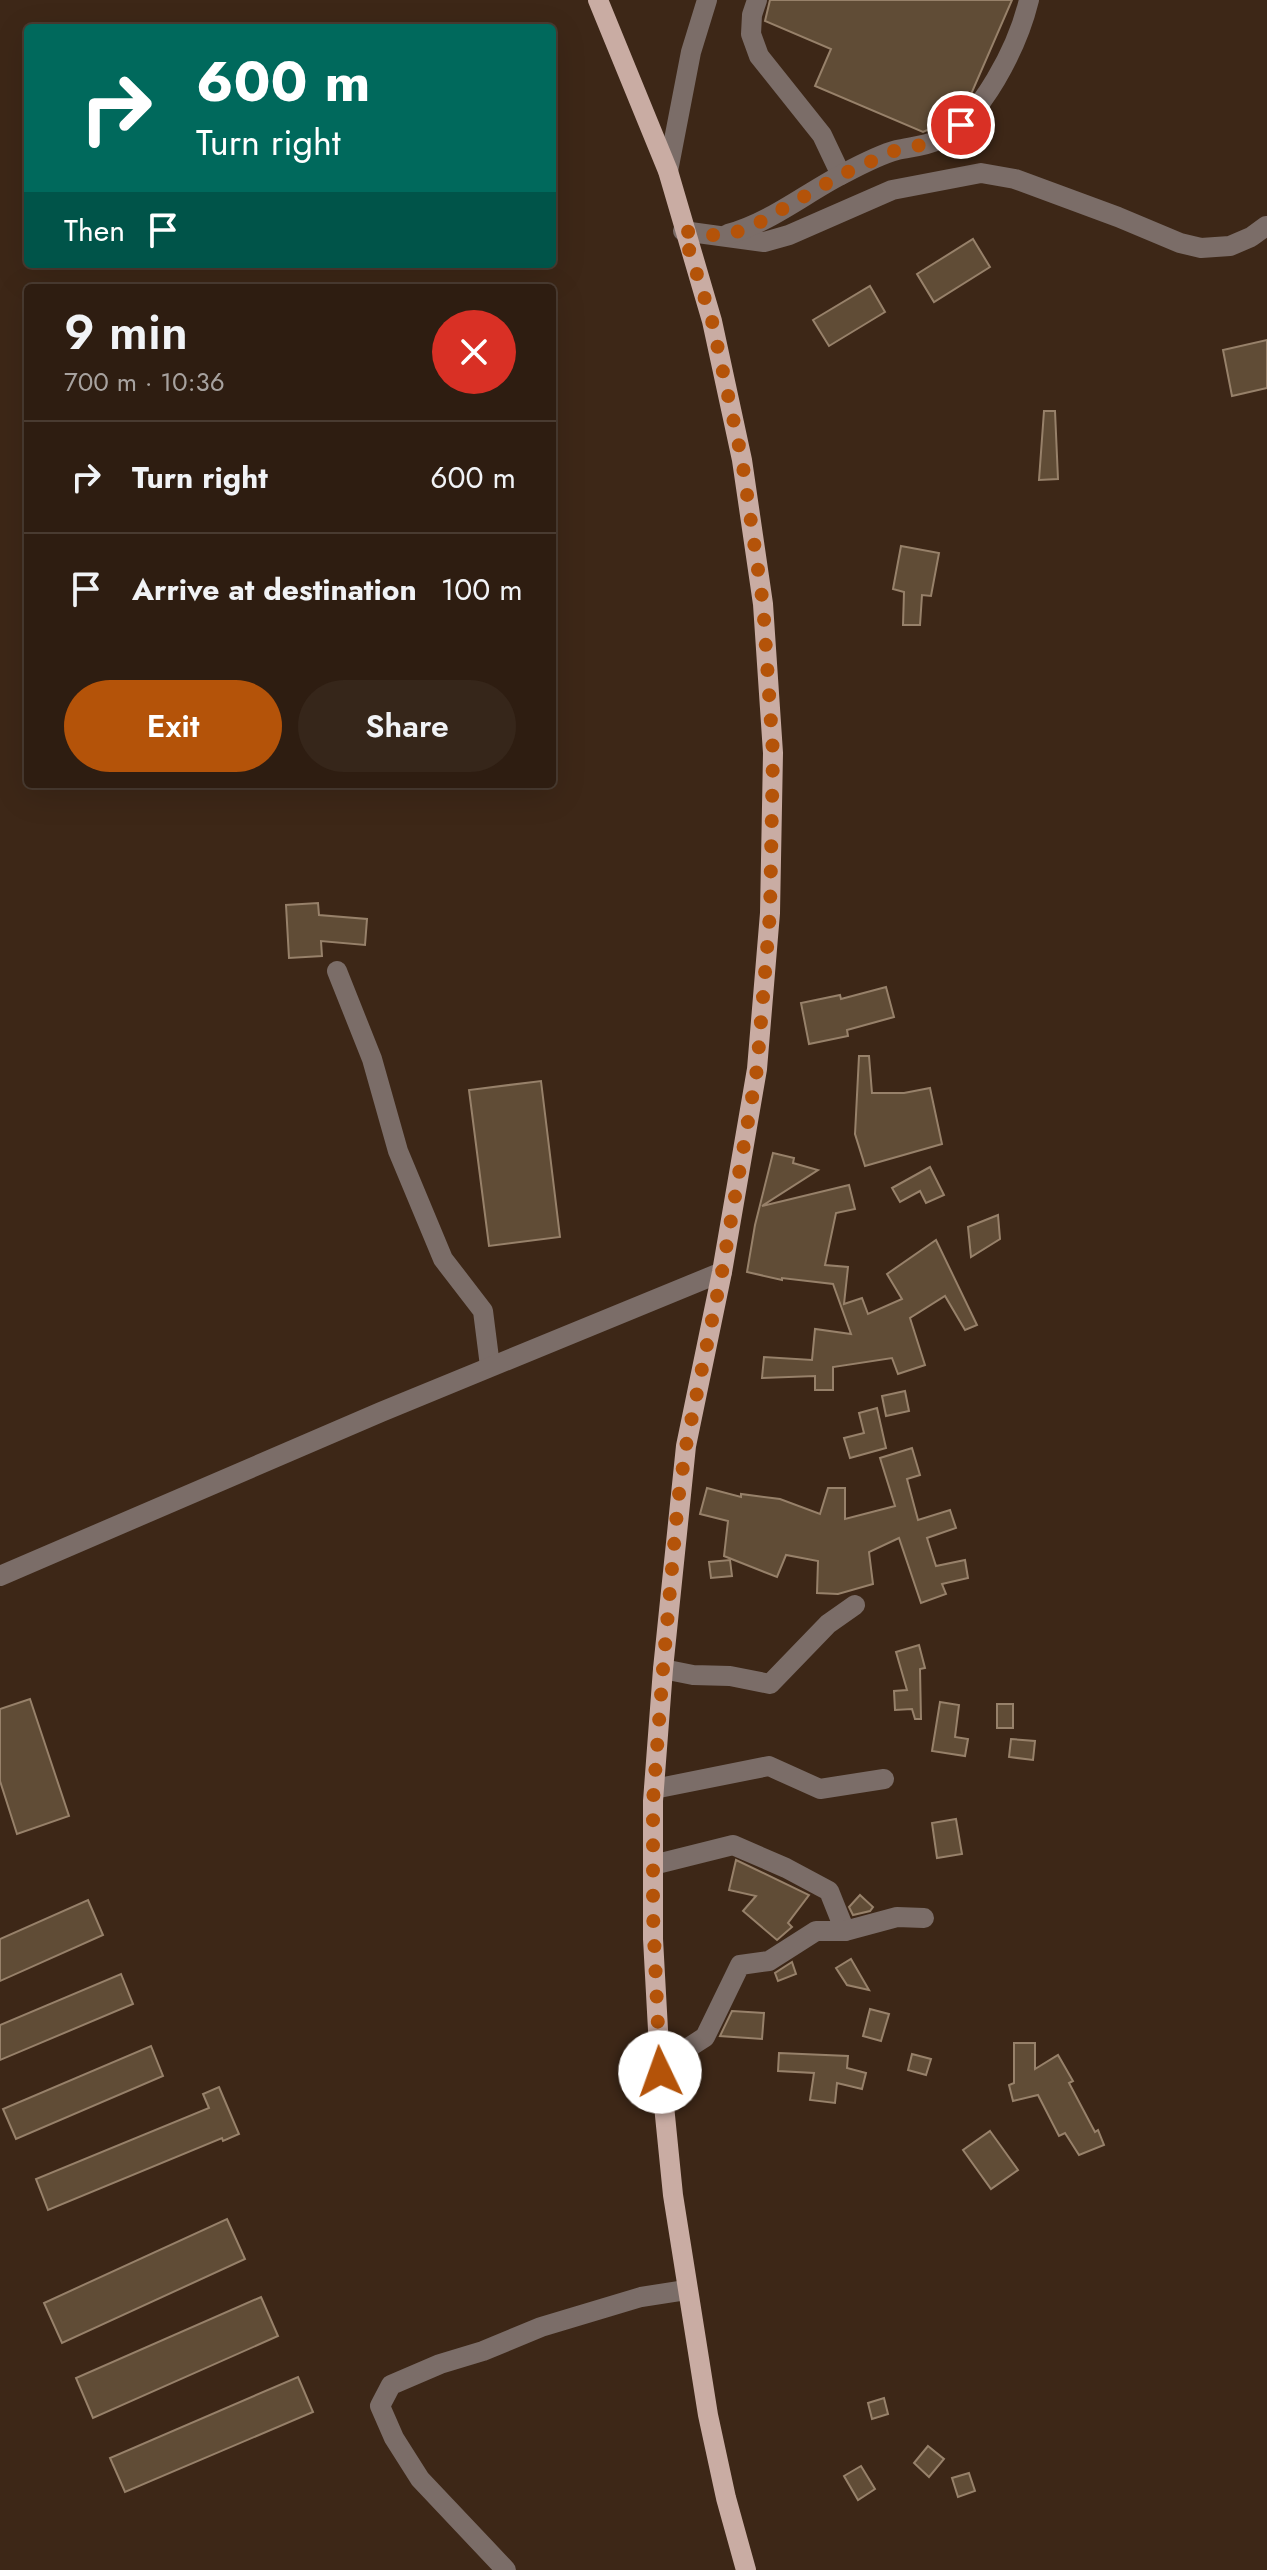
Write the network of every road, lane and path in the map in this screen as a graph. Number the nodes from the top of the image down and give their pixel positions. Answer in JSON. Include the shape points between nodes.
{"nodes":[{"id":1,"x":598,"y":0,"type":"edge"},
{"id":2,"x":707,"y":0,"type":"edge"},
{"id":3,"x":757,"y":0,"type":"edge"},
{"id":4,"x":1029,"y":0,"type":"edge"},
{"id":5,"x":668,"y":171,"type":"junction"},
{"id":6,"x":841,"y":175,"type":"junction"},
{"id":7,"x":1266,"y":226,"type":"edge"},
{"id":8,"x":683,"y":231,"type":"junction"},
{"id":9,"x":720,"y":236,"type":"junction"},
{"id":10,"x":337,"y":971,"type":"dead end"},
{"id":11,"x":722,"y":1272,"type":"junction"},
{"id":12,"x":490,"y":1366,"type":"junction"},
{"id":13,"x":0,"y":1576,"type":"edge"},
{"id":14,"x":855,"y":1605,"type":"dead end"},
{"id":15,"x":663,"y":1669,"type":"junction"},
{"id":16,"x":884,"y":1779,"type":"dead end"},
{"id":17,"x":654,"y":1789,"type":"junction"},
{"id":18,"x":653,"y":1865,"type":"junction"},
{"id":19,"x":924,"y":1918,"type":"dead end"},
{"id":20,"x":845,"y":1931,"type":"junction"},
{"id":21,"x":660,"y":2066,"type":"junction"},
{"id":22,"x":686,"y":2290,"type":"junction"},
{"id":23,"x":506,"y":2570,"type":"edge"},
{"id":24,"x":746,"y":2570,"type":"edge"}],
"edges":[{"from":1,"to":5,"type":"main road"},
{"from":2,"to":5,"type":"street","via":[[691,52]]},
{"from":3,"to":6,"type":"street","via":[[751,34],[759,56],[822,135]]},
{"from":4,"to":6,"type":"street","via":[[1024,22],[989,91],[961,125],[934,142],[894,151]]},
{"from":5,"to":8,"type":"main road"},
{"from":6,"to":9,"type":"street","via":[[748,229]]},
{"from":7,"to":9,"type":"street","via":[[1230,246],[1201,248],[1015,179],[981,173],[892,190],[764,242]]},
{"from":8,"to":9,"type":"street"},
{"from":8,"to":11,"type":"main road","via":[[712,321],[742,460],[763,604],[773,753],[770,913],[757,1069]]},
{"from":10,"to":12,"type":"street","via":[[372,1059],[398,1151],[443,1259],[483,1311]]},
{"from":11,"to":12,"type":"street"},
{"from":11,"to":15,"type":"main road","via":[[686,1446]]},
{"from":12,"to":13,"type":"street"},
{"from":14,"to":15,"type":"street","via":[[828,1624],[770,1684]]},
{"from":15,"to":17,"type":"main road"},
{"from":16,"to":17,"type":"street","via":[[820,1789],[769,1766]]},
{"from":17,"to":18,"type":"main road"},
{"from":18,"to":20,"type":"street","via":[[733,1845],[829,1891]]},
{"from":18,"to":21,"type":"main road"},
{"from":19,"to":20,"type":"street","via":[[897,1917]]},
{"from":20,"to":21,"type":"street","via":[[816,1931],[769,1961],[740,1965],[705,2037]]},
{"from":21,"to":22,"type":"main road"},
{"from":22,"to":23,"type":"street","via":[[641,2297],[541,2327],[391,2385],[380,2406],[394,2438],[420,2479]]},
{"from":22,"to":24,"type":"main road","via":[[708,2415]]}]}
